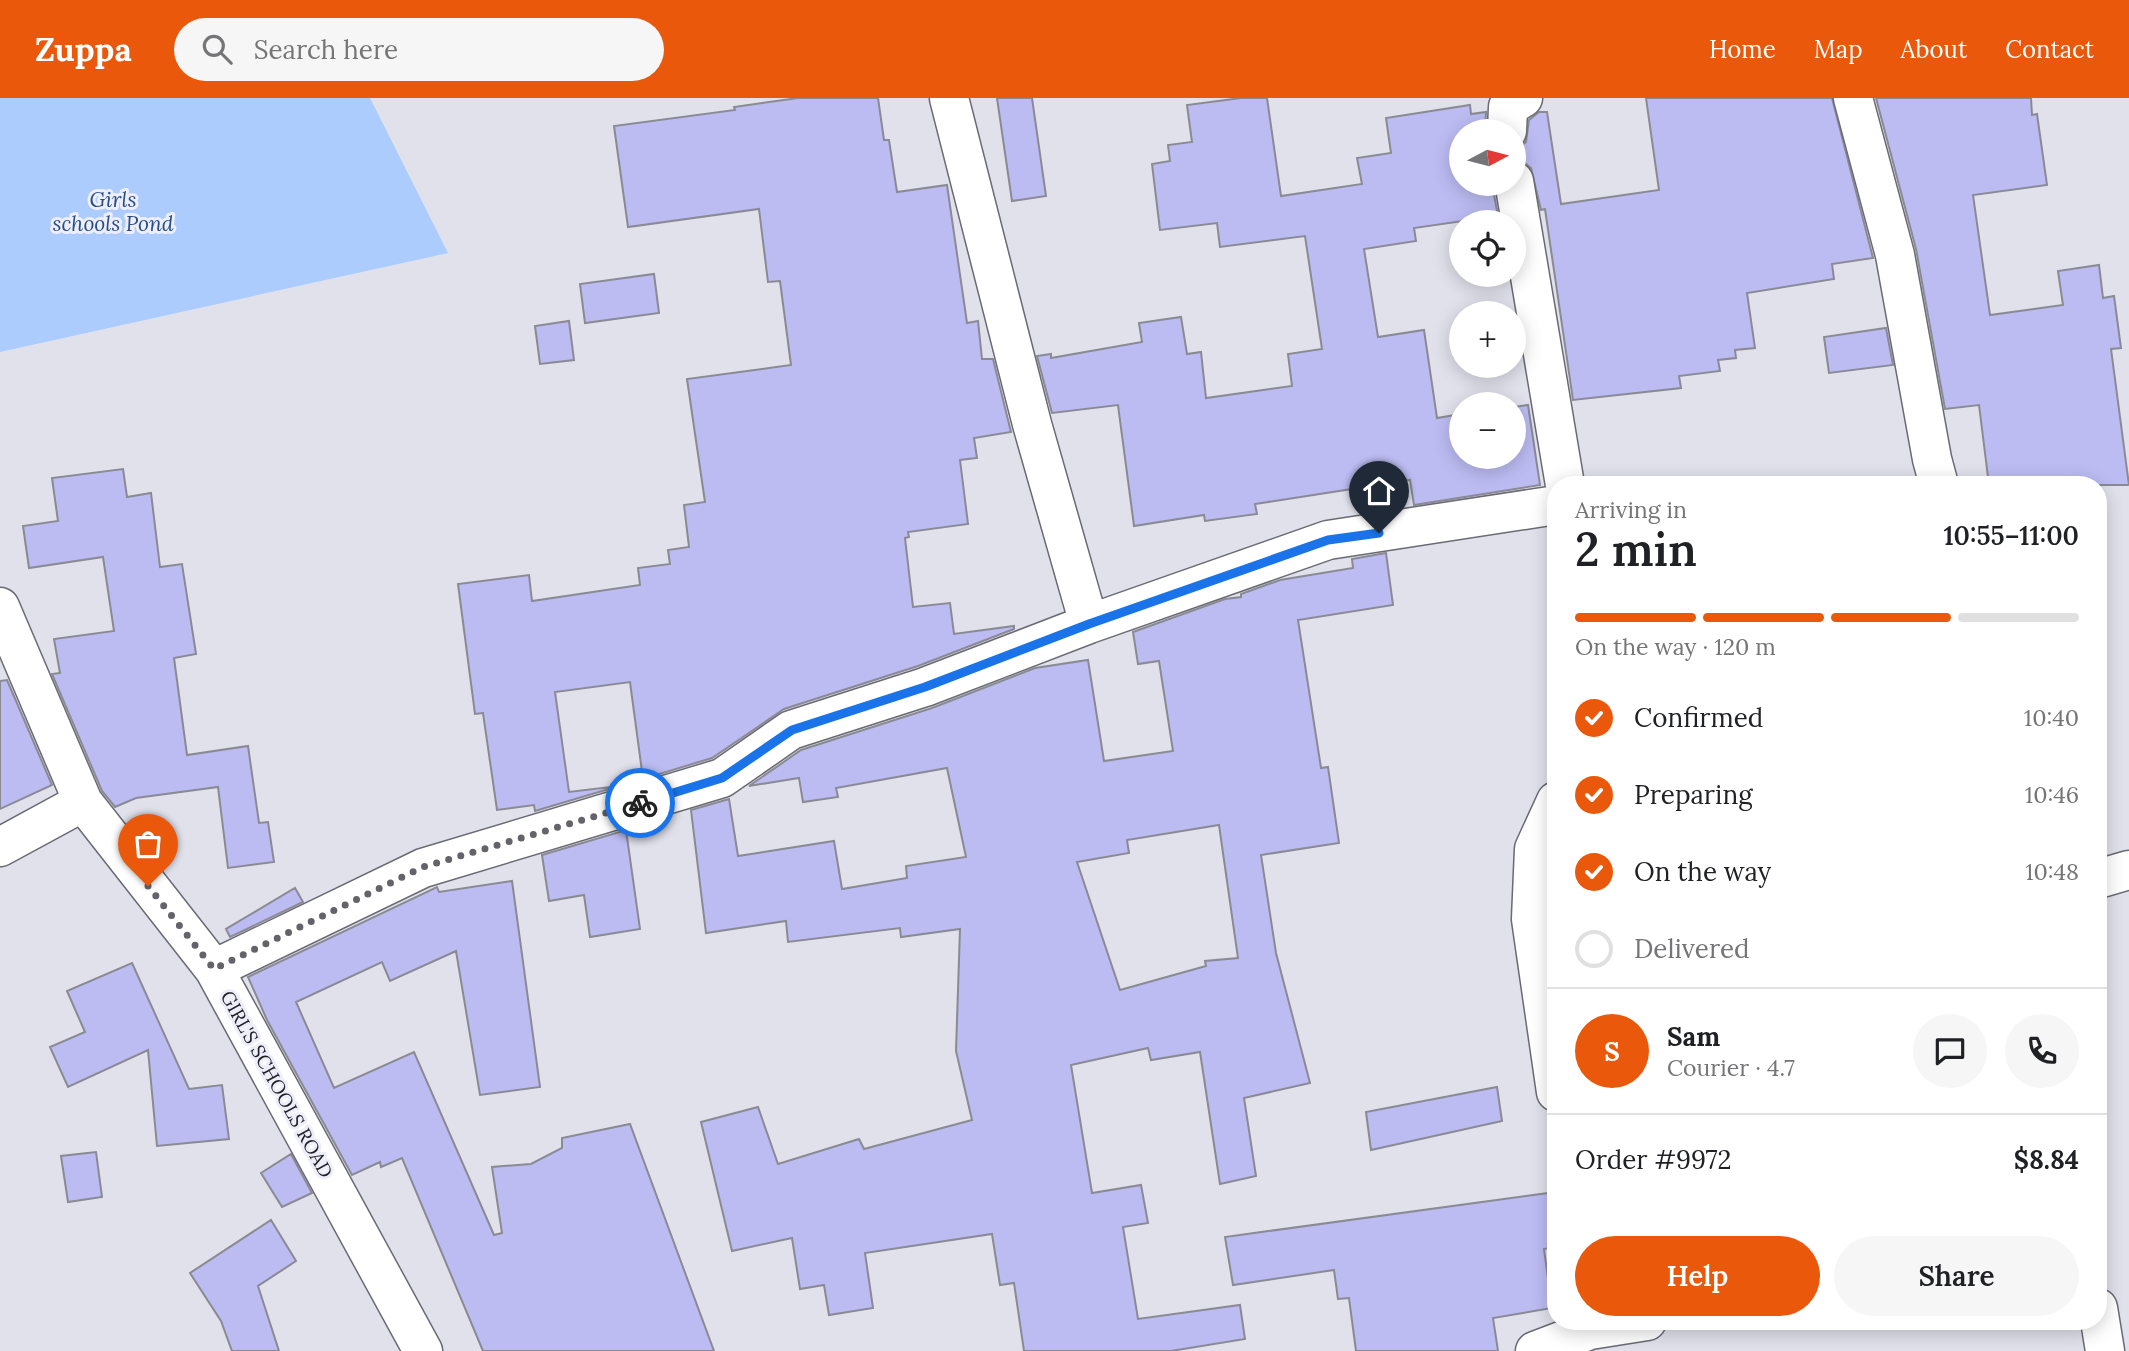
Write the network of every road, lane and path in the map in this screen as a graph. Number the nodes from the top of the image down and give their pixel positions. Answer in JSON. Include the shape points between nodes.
{"nodes":[{"id":1,"x":949,"y":98,"type":"edge"},
{"id":2,"x":1523,"y":98,"type":"edge"},
{"id":3,"x":1853,"y":98,"type":"edge"},
{"id":4,"x":1508,"y":119,"type":"edge"},
{"id":5,"x":1517,"y":196,"type":"edge"},
{"id":6,"x":1564,"y":476,"type":"edge"},
{"id":7,"x":1936,"y":476,"type":"edge"},
{"id":8,"x":1547,"y":506,"type":"edge"},
{"id":9,"x":0,"y":607,"type":"edge"},
{"id":10,"x":1089,"y":624,"type":"junction"},
{"id":11,"x":82,"y":802,"type":"junction"},
{"id":12,"x":1547,"y":821,"type":"edge"},
{"id":13,"x":0,"y":847,"type":"edge"},
{"id":14,"x":2129,"y":870,"type":"edge"},
{"id":15,"x":2107,"y":876,"type":"edge"},
{"id":16,"x":214,"y":969,"type":"junction"},
{"id":17,"x":1547,"y":1030,"type":"edge"},
{"id":18,"x":1580,"y":1330,"type":"edge"},
{"id":19,"x":2102,"y":1330,"type":"edge"},
{"id":20,"x":423,"y":1351,"type":"edge"},
{"id":21,"x":1535,"y":1351,"type":"edge"},
{"id":22,"x":2105,"y":1351,"type":"edge"}],
"edges":[{"from":1,"to":10,"type":"street","via":[[1032,424]]},
{"from":2,"to":4,"type":"street","via":[[1508,107]]},
{"from":3,"to":7,"type":"street","via":[[1895,256]]},
{"from":5,"to":6,"type":"street"},
{"from":8,"to":10,"type":"street","via":[[1328,540]]},
{"from":9,"to":11,"type":"street","name":"GIRL'S SCHOOLS ROAD"},
{"from":10,"to":16,"type":"street","via":[[925,687],[792,730],[722,778],[423,867]]},
{"from":11,"to":13,"type":"street"},
{"from":11,"to":16,"type":"street","name":"GIRL'S SCHOOLS ROAD"},
{"from":12,"to":17,"type":"street","via":[[1534,849],[1531,919]]},
{"from":14,"to":15,"type":"street"},
{"from":16,"to":20,"type":"street","name":"GIRL'S SCHOOLS ROAD"},
{"from":18,"to":21,"type":"street"},
{"from":19,"to":22,"type":"street"}]}
